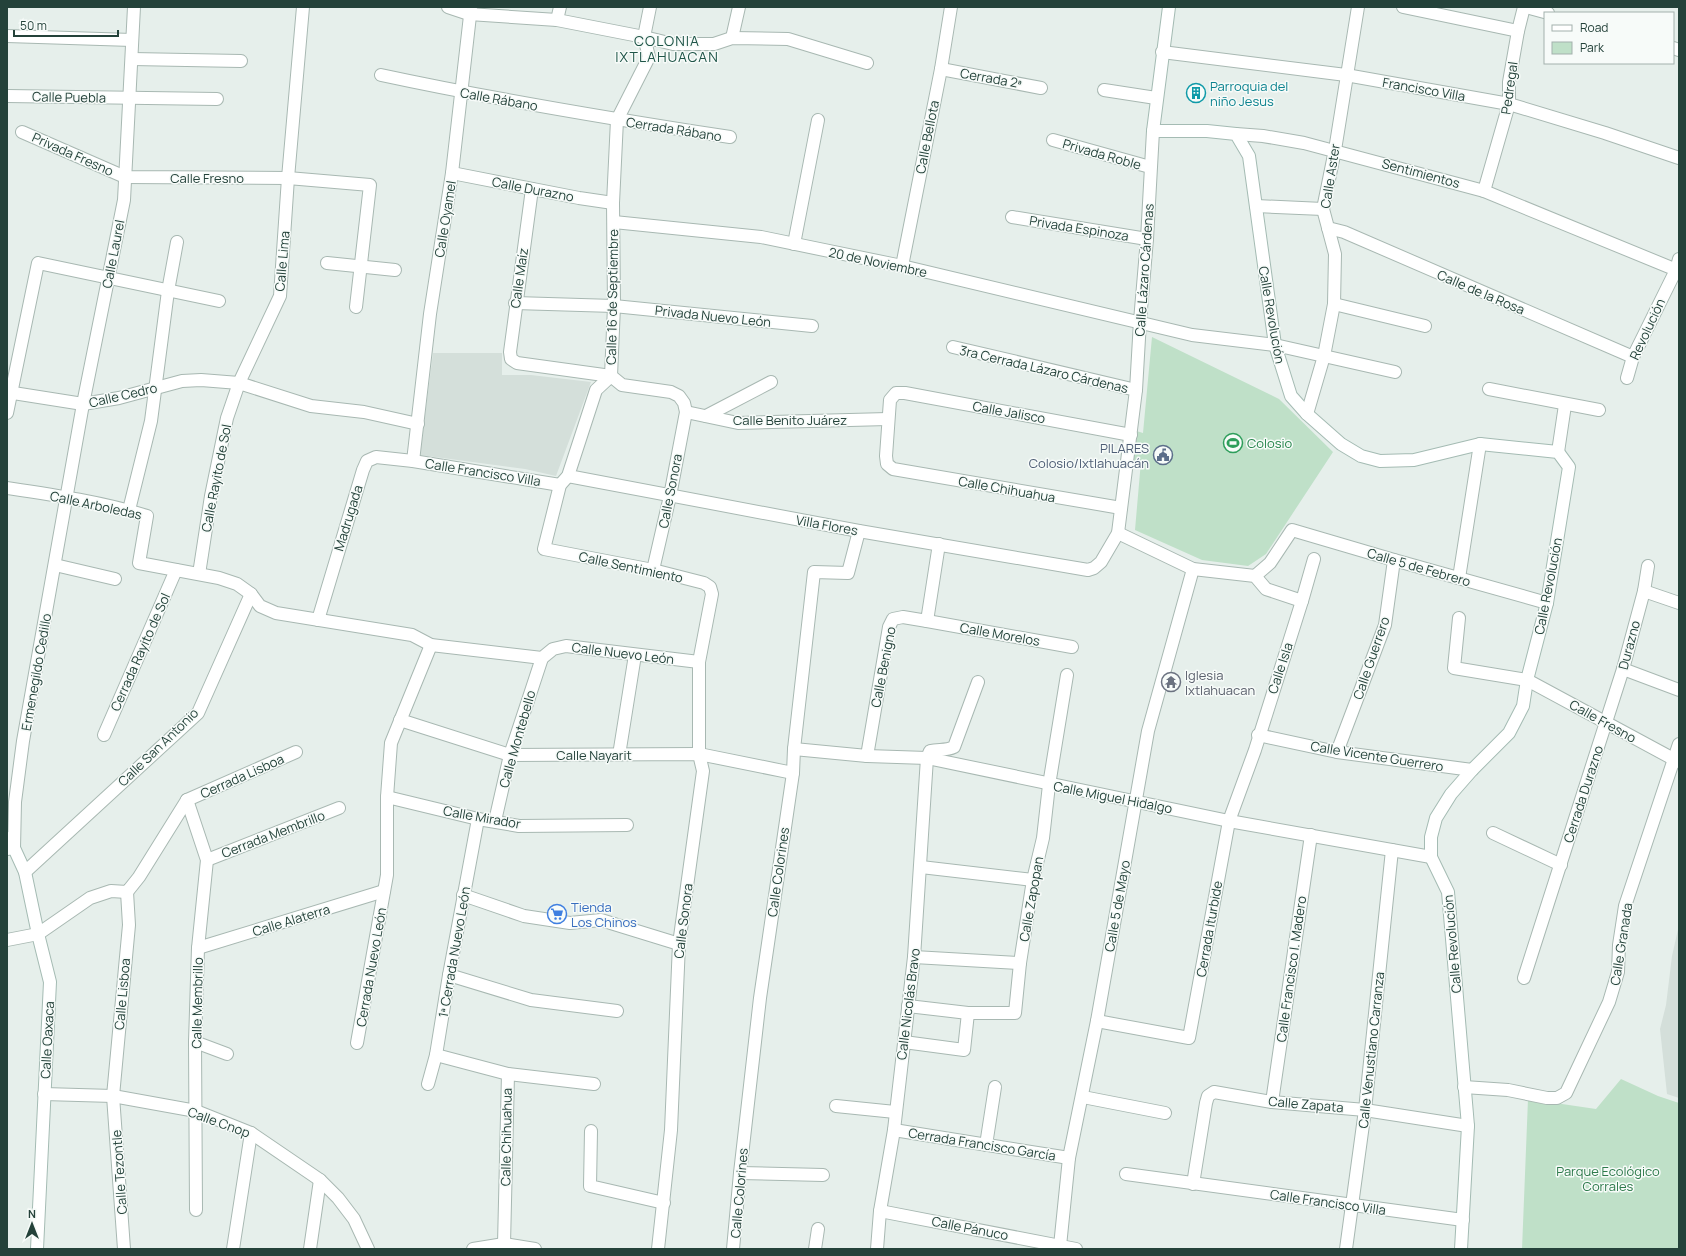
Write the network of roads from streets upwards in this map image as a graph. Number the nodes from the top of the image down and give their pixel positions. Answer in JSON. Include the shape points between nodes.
{"nodes":[{"id":1,"x":134,"y":7,"type":"edge"},
{"id":2,"x":303,"y":7,"type":"edge"},
{"id":3,"x":448,"y":7,"type":"edge"},
{"id":4,"x":560,"y":7,"type":"edge"},
{"id":5,"x":650,"y":7,"type":"edge"},
{"id":6,"x":738,"y":7,"type":"edge"},
{"id":7,"x":951,"y":7,"type":"edge"},
{"id":8,"x":1358,"y":7,"type":"edge"},
{"id":9,"x":1403,"y":7,"type":"edge"},
{"id":10,"x":1525,"y":7,"type":"edge"},
{"id":11,"x":1166,"y":8,"type":"edge"},
{"id":12,"x":470,"y":11,"type":"edge"},
{"id":13,"x":1544,"y":12,"type":"edge"},
{"id":14,"x":557,"y":20,"type":"junction"},
{"id":15,"x":1518,"y":31,"type":"junction"},
{"id":16,"x":7,"y":36,"type":"edge"},
{"id":17,"x":644,"y":37,"type":"junction"},
{"id":18,"x":732,"y":38,"type":"junction"},
{"id":19,"x":132,"y":40,"type":"junction"},
{"id":20,"x":1162,"y":52,"type":"junction"},
{"id":21,"x":132,"y":59,"type":"junction"},
{"id":22,"x":241,"y":61,"type":"dead end"},
{"id":23,"x":866,"y":63,"type":"dead end"},
{"id":24,"x":941,"y":69,"type":"junction"},
{"id":25,"x":381,"y":75,"type":"dead end"},
{"id":26,"x":1346,"y":75,"type":"junction"},
{"id":27,"x":1041,"y":88,"type":"dead end"},
{"id":28,"x":1104,"y":90,"type":"dead end"},
{"id":29,"x":463,"y":92,"type":"junction"},
{"id":30,"x":7,"y":96,"type":"edge"},
{"id":31,"x":1156,"y":98,"type":"junction"},
{"id":32,"x":130,"y":99,"type":"junction"},
{"id":33,"x":217,"y":99,"type":"dead end"},
{"id":34,"x":1509,"y":104,"type":"junction"},
{"id":35,"x":618,"y":120,"type":"junction"},
{"id":36,"x":818,"y":120,"type":"dead end"},
{"id":37,"x":1153,"y":131,"type":"junction"},
{"id":38,"x":22,"y":132,"type":"dead end"},
{"id":39,"x":1236,"y":134,"type":"junction"},
{"id":40,"x":730,"y":137,"type":"dead end"},
{"id":41,"x":1053,"y":140,"type":"dead end"},
{"id":42,"x":1335,"y":150,"type":"junction"},
{"id":43,"x":1679,"y":158,"type":"edge"},
{"id":44,"x":1150,"y":168,"type":"junction"},
{"id":45,"x":452,"y":173,"type":"junction"},
{"id":46,"x":125,"y":177,"type":"junction"},
{"id":47,"x":288,"y":178,"type":"junction"},
{"id":48,"x":532,"y":189,"type":"junction"},
{"id":49,"x":1484,"y":191,"type":"junction"},
{"id":50,"x":613,"y":203,"type":"junction"},
{"id":51,"x":1256,"y":206,"type":"junction"},
{"id":52,"x":1323,"y":209,"type":"junction"},
{"id":53,"x":1012,"y":217,"type":"dead end"},
{"id":54,"x":614,"y":222,"type":"junction"},
{"id":55,"x":1328,"y":228,"type":"junction"},
{"id":56,"x":1147,"y":239,"type":"junction"},
{"id":57,"x":177,"y":242,"type":"dead end"},
{"id":58,"x":794,"y":244,"type":"junction"},
{"id":59,"x":327,"y":263,"type":"dead end"},
{"id":60,"x":361,"y":266,"type":"junction"},
{"id":61,"x":902,"y":266,"type":"junction"},
{"id":62,"x":1678,"y":267,"type":"edge"},
{"id":63,"x":395,"y":270,"type":"dead end"},
{"id":64,"x":108,"y":278,"type":"junction"},
{"id":65,"x":168,"y":290,"type":"junction"},
{"id":66,"x":219,"y":301,"type":"dead end"},
{"id":67,"x":515,"y":303,"type":"junction"},
{"id":68,"x":1334,"y":304,"type":"junction"},
{"id":69,"x":614,"y":306,"type":"junction"},
{"id":70,"x":356,"y":307,"type":"dead end"},
{"id":71,"x":1140,"y":321,"type":"junction"},
{"id":72,"x":812,"y":326,"type":"dead end"},
{"id":73,"x":1425,"y":326,"type":"dead end"},
{"id":74,"x":1275,"y":345,"type":"junction"},
{"id":75,"x":953,"y":347,"type":"dead end"},
{"id":76,"x":1324,"y":356,"type":"junction"},
{"id":77,"x":1633,"y":357,"type":"junction"},
{"id":78,"x":1395,"y":372,"type":"dead end"},
{"id":79,"x":611,"y":376,"type":"junction"},
{"id":80,"x":1626,"y":378,"type":"dead end"},
{"id":81,"x":771,"y":382,"type":"dead end"},
{"id":82,"x":239,"y":383,"type":"junction"},
{"id":83,"x":155,"y":388,"type":"junction"},
{"id":84,"x":1489,"y":389,"type":"dead end"},
{"id":85,"x":1136,"y":390,"type":"junction"},
{"id":86,"x":9,"y":392,"type":"edge"},
{"id":87,"x":83,"y":404,"type":"junction"},
{"id":88,"x":1565,"y":405,"type":"junction"},
{"id":89,"x":1599,"y":410,"type":"dead end"},
{"id":90,"x":686,"y":412,"type":"junction"},
{"id":91,"x":7,"y":413,"type":"edge"},
{"id":92,"x":1307,"y":414,"type":"junction"},
{"id":93,"x":706,"y":416,"type":"junction"},
{"id":94,"x":888,"y":419,"type":"junction"},
{"id":95,"x":418,"y":424,"type":"junction"},
{"id":96,"x":1131,"y":435,"type":"junction"},
{"id":97,"x":1480,"y":444,"type":"junction"},
{"id":98,"x":1558,"y":452,"type":"junction"},
{"id":99,"x":413,"y":461,"type":"junction"},
{"id":100,"x":564,"y":480,"type":"junction"},
{"id":101,"x":7,"y":488,"type":"edge"},
{"id":102,"x":670,"y":496,"type":"junction"},
{"id":103,"x":66,"y":497,"type":"junction"},
{"id":104,"x":1121,"y":508,"type":"junction"},
{"id":105,"x":129,"y":510,"type":"junction"},
{"id":106,"x":859,"y":531,"type":"junction"},
{"id":107,"x":1118,"y":533,"type":"junction"},
{"id":108,"x":939,"y":544,"type":"junction"},
{"id":109,"x":544,"y":548,"type":"joint"},
{"id":110,"x":1314,"y":559,"type":"dead end"},
{"id":111,"x":1394,"y":560,"type":"junction"},
{"id":112,"x":55,"y":565,"type":"junction"},
{"id":113,"x":1648,"y":566,"type":"dead end"},
{"id":114,"x":1193,"y":569,"type":"junction"},
{"id":115,"x":176,"y":570,"type":"junction"},
{"id":116,"x":653,"y":570,"type":"junction"},
{"id":117,"x":199,"y":574,"type":"junction"},
{"id":118,"x":1255,"y":576,"type":"junction"},
{"id":119,"x":1459,"y":578,"type":"junction"},
{"id":120,"x":115,"y":579,"type":"dead end"},
{"id":121,"x":1644,"y":591,"type":"junction"},
{"id":122,"x":251,"y":594,"type":"junction"},
{"id":123,"x":712,"y":594,"type":"joint"},
{"id":124,"x":1302,"y":601,"type":"junction"},
{"id":125,"x":1547,"y":603,"type":"junction"},
{"id":126,"x":1679,"y":603,"type":"edge"},
{"id":127,"x":1460,"y":618,"type":"dead end"},
{"id":128,"x":318,"y":620,"type":"junction"},
{"id":129,"x":927,"y":621,"type":"junction"},
{"id":130,"x":431,"y":645,"type":"junction"},
{"id":131,"x":1072,"y":647,"type":"dead end"},
{"id":132,"x":635,"y":655,"type":"junction"},
{"id":133,"x":542,"y":658,"type":"junction"},
{"id":134,"x":699,"y":662,"type":"junction"},
{"id":135,"x":1624,"y":669,"type":"junction"},
{"id":136,"x":1067,"y":676,"type":"dead end"},
{"id":137,"x":1527,"y":680,"type":"junction"},
{"id":138,"x":978,"y":682,"type":"dead end"},
{"id":139,"x":1679,"y":690,"type":"edge"},
{"id":140,"x":400,"y":720,"type":"junction"},
{"id":141,"x":1606,"y":723,"type":"junction"},
{"id":142,"x":104,"y":735,"type":"dead end"},
{"id":143,"x":1258,"y":735,"type":"junction"},
{"id":144,"x":1679,"y":744,"type":"edge"},
{"id":145,"x":794,"y":749,"type":"junction"},
{"id":146,"x":296,"y":752,"type":"dead end"},
{"id":147,"x":1337,"y":752,"type":"junction"},
{"id":148,"x":699,"y":754,"type":"junction"},
{"id":149,"x":510,"y":755,"type":"junction"},
{"id":150,"x":619,"y":755,"type":"junction"},
{"id":151,"x":867,"y":756,"type":"junction"},
{"id":152,"x":927,"y":758,"type":"junction"},
{"id":153,"x":1676,"y":761,"type":"edge"},
{"id":154,"x":1472,"y":770,"type":"junction"},
{"id":155,"x":793,"y":773,"type":"junction"},
{"id":156,"x":1049,"y":785,"type":"junction"},
{"id":157,"x":387,"y":797,"type":"junction"},
{"id":158,"x":187,"y":800,"type":"junction"},
{"id":159,"x":1135,"y":802,"type":"junction"},
{"id":160,"x":339,"y":808,"type":"dead end"},
{"id":161,"x":478,"y":819,"type":"junction"},
{"id":162,"x":496,"y":821,"type":"junction"},
{"id":163,"x":1229,"y":822,"type":"junction"},
{"id":164,"x":627,"y":825,"type":"dead end"},
{"id":165,"x":1493,"y":833,"type":"dead end"},
{"id":166,"x":1311,"y":835,"type":"junction"},
{"id":167,"x":9,"y":845,"type":"edge"},
{"id":168,"x":1392,"y":850,"type":"junction"},
{"id":169,"x":1431,"y":857,"type":"junction"},
{"id":170,"x":207,"y":860,"type":"junction"},
{"id":171,"x":1561,"y":864,"type":"junction"},
{"id":172,"x":921,"y":867,"type":"junction"},
{"id":173,"x":25,"y":872,"type":"junction"},
{"id":174,"x":1033,"y":880,"type":"junction"},
{"id":175,"x":384,"y":891,"type":"junction"},
{"id":176,"x":127,"y":892,"type":"junction"},
{"id":177,"x":463,"y":896,"type":"junction"},
{"id":178,"x":38,"y":934,"type":"junction"},
{"id":179,"x":7,"y":940,"type":"edge"},
{"id":180,"x":680,"y":944,"type":"junction"},
{"id":181,"x":198,"y":948,"type":"junction"},
{"id":182,"x":914,"y":957,"type":"junction"},
{"id":183,"x":1020,"y":963,"type":"junction"},
{"id":184,"x":449,"y":975,"type":"junction"},
{"id":185,"x":1524,"y":978,"type":"dead end"},
{"id":186,"x":908,"y":1006,"type":"junction"},
{"id":187,"x":617,"y":1011,"type":"dead end"},
{"id":188,"x":968,"y":1013,"type":"junction"},
{"id":189,"x":1097,"y":1021,"type":"junction"},
{"id":190,"x":195,"y":1042,"type":"junction"},
{"id":191,"x":904,"y":1042,"type":"junction"},
{"id":192,"x":357,"y":1043,"type":"dead end"},
{"id":193,"x":227,"y":1054,"type":"dead end"},
{"id":194,"x":436,"y":1055,"type":"junction"},
{"id":195,"x":508,"y":1074,"type":"junction"},
{"id":196,"x":428,"y":1084,"type":"dead end"},
{"id":197,"x":594,"y":1084,"type":"dead end"},
{"id":198,"x":1464,"y":1087,"type":"junction"},
{"id":199,"x":995,"y":1088,"type":"dead end"},
{"id":200,"x":44,"y":1094,"type":"junction"},
{"id":201,"x":113,"y":1096,"type":"junction"},
{"id":202,"x":1083,"y":1097,"type":"junction"},
{"id":203,"x":1272,"y":1102,"type":"junction"},
{"id":204,"x":836,"y":1106,"type":"dead end"},
{"id":205,"x":1365,"y":1110,"type":"junction"},
{"id":206,"x":196,"y":1111,"type":"junction"},
{"id":207,"x":896,"y":1112,"type":"junction"},
{"id":208,"x":1164,"y":1113,"type":"dead end"},
{"id":209,"x":1468,"y":1126,"type":"junction"},
{"id":210,"x":894,"y":1130,"type":"junction"},
{"id":211,"x":591,"y":1131,"type":"dead end"},
{"id":212,"x":251,"y":1133,"type":"junction"},
{"id":213,"x":986,"y":1144,"type":"junction"},
{"id":214,"x":1070,"y":1158,"type":"junction"},
{"id":215,"x":740,"y":1173,"type":"junction"},
{"id":216,"x":1126,"y":1174,"type":"dead end"},
{"id":217,"x":824,"y":1175,"type":"dead end"},
{"id":218,"x":320,"y":1180,"type":"junction"},
{"id":219,"x":1193,"y":1184,"type":"junction"},
{"id":220,"x":664,"y":1203,"type":"junction"},
{"id":221,"x":1352,"y":1205,"type":"junction"},
{"id":222,"x":196,"y":1210,"type":"dead end"},
{"id":223,"x":880,"y":1211,"type":"junction"},
{"id":224,"x":1463,"y":1220,"type":"junction"},
{"id":225,"x":818,"y":1229,"type":"dead end"},
{"id":226,"x":1025,"y":1244,"type":"edge"},
{"id":227,"x":1060,"y":1246,"type":"junction"},
{"id":228,"x":503,"y":1247,"type":"edge"},
{"id":229,"x":37,"y":1249,"type":"edge"},
{"id":230,"x":124,"y":1249,"type":"edge"},
{"id":231,"x":233,"y":1249,"type":"edge"},
{"id":232,"x":310,"y":1249,"type":"edge"},
{"id":233,"x":368,"y":1249,"type":"edge"},
{"id":234,"x":472,"y":1249,"type":"edge"},
{"id":235,"x":535,"y":1249,"type":"edge"},
{"id":236,"x":658,"y":1249,"type":"edge"},
{"id":237,"x":734,"y":1249,"type":"edge"},
{"id":238,"x":815,"y":1249,"type":"edge"},
{"id":239,"x":877,"y":1249,"type":"edge"},
{"id":240,"x":1076,"y":1249,"type":"edge"},
{"id":241,"x":1346,"y":1249,"type":"edge"},
{"id":242,"x":1461,"y":1249,"type":"edge"}],
"edges":[{"from":1,"to":19,"type":"street","name":"Calle Laurel"},
{"from":2,"to":47,"type":"street","name":"Calle Lima"},
{"from":3,"to":12,"type":"street"},
{"from":4,"to":14,"type":"street"},
{"from":5,"to":17,"type":"street"},
{"from":6,"to":18,"type":"street"},
{"from":7,"to":24,"type":"street","name":"Calle Bellota"},
{"from":8,"to":26,"type":"street","name":"Calle Aster"},
{"from":9,"to":15,"type":"street"},
{"from":10,"to":13,"type":"street"},
{"from":10,"to":15,"type":"street","name":"Pedregal"},
{"from":11,"to":20,"type":"street","name":"Calle Lázaro Cárdenas"},
{"from":12,"to":14,"type":"street"},
{"from":12,"to":29,"type":"street","name":"Calle Oyamel"},
{"from":14,"to":17,"type":"street"},
{"from":15,"to":34,"type":"street","name":"Pedregal","via":[[1509,82]]},
{"from":16,"to":19,"type":"street"},
{"from":17,"to":18,"type":"street","via":[[672,44],[714,44]]},
{"from":17,"to":35,"type":"street","name":"Calle 16 de Septiembre","via":[[649,57]]},
{"from":18,"to":23,"type":"street","via":[[788,39]]},
{"from":19,"to":21,"type":"street","name":"Calle Laurel"},
{"from":20,"to":26,"type":"street","name":"Francisco Villa"},
{"from":20,"to":31,"type":"street","name":"Calle Lázaro Cárdenas"},
{"from":21,"to":22,"type":"street"},
{"from":21,"to":32,"type":"street","name":"Calle Laurel"},
{"from":24,"to":27,"type":"street","name":"Cerrada 2ª"},
{"from":24,"to":61,"type":"street","name":"Calle Bellota"},
{"from":25,"to":29,"type":"street","name":"Calle Rábano"},
{"from":26,"to":34,"type":"street","name":"Francisco Villa"},
{"from":26,"to":42,"type":"street","name":"Calle Aster"},
{"from":28,"to":31,"type":"street"},
{"from":29,"to":35,"type":"street","name":"Calle Rábano"},
{"from":29,"to":45,"type":"street","name":"Calle Oyamel"},
{"from":30,"to":32,"type":"street","name":"Calle Puebla"},
{"from":31,"to":37,"type":"street","name":"Calle Lázaro Cárdenas"},
{"from":32,"to":33,"type":"street","name":"Calle Puebla"},
{"from":32,"to":46,"type":"street","name":"Calle Laurel"},
{"from":34,"to":43,"type":"street","name":"Francisco Villa"},
{"from":34,"to":49,"type":"street","name":"Pedregal"},
{"from":35,"to":40,"type":"street","name":"Cerrada Rábano"},
{"from":35,"to":50,"type":"street","name":"Calle 16 de Septiembre"},
{"from":36,"to":58,"type":"street"},
{"from":37,"to":39,"type":"street","name":"Sentimientos"},
{"from":37,"to":44,"type":"street","name":"Calle Lázaro Cárdenas"},
{"from":38,"to":46,"type":"street","name":"Privada Fresno"},
{"from":39,"to":42,"type":"street","name":"Sentimientos","via":[[1304,142]]},
{"from":39,"to":51,"type":"street","name":"Calle Revolución","via":[[1249,156]]},
{"from":41,"to":44,"type":"street","name":"Privada Roble"},
{"from":42,"to":49,"type":"street","name":"Sentimientos"},
{"from":42,"to":52,"type":"street","name":"Calle Aster"},
{"from":44,"to":56,"type":"street","name":"Calle Lázaro Cárdenas"},
{"from":45,"to":48,"type":"street","name":"Calle Durazno"},
{"from":45,"to":95,"type":"street","name":"Calle Oyamel","via":[[430,314]]},
{"from":46,"to":47,"type":"street","name":"Calle Fresno"},
{"from":46,"to":64,"type":"street","name":"Calle Laurel","via":[[124,200]]},
{"from":47,"to":60,"type":"street","via":[[370,185]]},
{"from":47,"to":82,"type":"street","name":"Calle Lima","via":[[280,296]]},
{"from":48,"to":50,"type":"street","name":"Calle Durazno"},
{"from":48,"to":67,"type":"street","name":"Calle Maíz"},
{"from":49,"to":62,"type":"street","name":"Sentimientos"},
{"from":50,"to":54,"type":"street","name":"Calle 16 de Septiembre"},
{"from":51,"to":52,"type":"street"},
{"from":51,"to":74,"type":"street","name":"Calle Revolución"},
{"from":52,"to":55,"type":"street","name":"Calle Aster"},
{"from":53,"to":56,"type":"street","name":"Privada Espinoza"},
{"from":54,"to":58,"type":"street","name":"20 de Noviembre","via":[[761,237]]},
{"from":54,"to":69,"type":"street","name":"Calle 16 de Septiembre"},
{"from":55,"to":68,"type":"street","name":"Calle Aster","via":[[1336,254]]},
{"from":55,"to":77,"type":"street","name":"Calle de la Rosa","via":[[1344,232]]},
{"from":56,"to":71,"type":"street","name":"Calle Lázaro Cárdenas"},
{"from":57,"to":65,"type":"street"},
{"from":58,"to":61,"type":"street","name":"20 de Noviembre"},
{"from":59,"to":60,"type":"street"},
{"from":60,"to":63,"type":"street"},
{"from":60,"to":70,"type":"street"},
{"from":61,"to":71,"type":"street","name":"20 de Noviembre"},
{"from":62,"to":77,"type":"street","name":"Revolución"},
{"from":64,"to":65,"type":"street"},
{"from":64,"to":86,"type":"street","via":[[38,264]]},
{"from":64,"to":87,"type":"street","name":"Calle Laurel"},
{"from":65,"to":66,"type":"street"},
{"from":65,"to":83,"type":"street"},
{"from":67,"to":69,"type":"street","name":"Privada Nuevo León"},
{"from":67,"to":79,"type":"street","name":"Calle Maíz","via":[[511,359],[517,363]]},
{"from":68,"to":73,"type":"street"},
{"from":68,"to":76,"type":"street","name":"Calle Aster"},
{"from":69,"to":72,"type":"street","name":"Privada Nuevo León"},
{"from":69,"to":79,"type":"street","name":"Calle 16 de Septiembre"},
{"from":71,"to":74,"type":"street","name":"20 de Noviembre","via":[[1192,334]]},
{"from":71,"to":85,"type":"street","name":"Calle Lázaro Cárdenas"},
{"from":74,"to":76,"type":"street","name":"20 de Noviembre"},
{"from":74,"to":92,"type":"street","name":"Calle Revolución","via":[[1291,396]]},
{"from":75,"to":85,"type":"street","name":"3ra Cerrada Lázaro Cárdenas"},
{"from":76,"to":78,"type":"street","name":"20 de Noviembre"},
{"from":76,"to":92,"type":"street","name":"Calle Aster"},
{"from":77,"to":80,"type":"street","name":"Revolución"},
{"from":79,"to":90,"type":"street","via":[[622,385],[671,392],[679,396]]},
{"from":79,"to":100,"type":"street","name":"Calle 16 de Septiembre","via":[[596,390]]},
{"from":81,"to":93,"type":"street"},
{"from":82,"to":83,"type":"street","name":"Calle Cedro","via":[[182,381]]},
{"from":82,"to":95,"type":"street","via":[[311,406],[364,412]]},
{"from":82,"to":117,"type":"street","name":"Calle Rayito de Sol","via":[[227,418]]},
{"from":83,"to":87,"type":"street","name":"Calle Cedro"},
{"from":83,"to":105,"type":"street","via":[[151,421]]},
{"from":84,"to":88,"type":"street"},
{"from":85,"to":96,"type":"street","name":"Calle Lázaro Cárdenas"},
{"from":86,"to":87,"type":"street","name":"Calle Cedro"},
{"from":86,"to":91,"type":"street"},
{"from":87,"to":103,"type":"street","name":"Calle Laurel"},
{"from":88,"to":89,"type":"street"},
{"from":88,"to":98,"type":"street"},
{"from":90,"to":93,"type":"street","name":"Calle Benito Juárez"},
{"from":90,"to":102,"type":"street","name":"Calle Sonora"},
{"from":92,"to":97,"type":"street","name":"Calle Revolución","via":[[1341,444],[1361,456],[1380,462],[1414,460]]},
{"from":93,"to":94,"type":"street","name":"Calle Benito Juárez","via":[[738,422]]},
{"from":94,"to":96,"type":"street","name":"Calle Jalisco","via":[[890,400],[896,393],[905,393]]},
{"from":94,"to":104,"type":"street","name":"Calle Chihuahua","via":[[886,456],[887,464],[893,469]]},
{"from":95,"to":99,"type":"street","name":"Calle Francisco Villa"},
{"from":96,"to":104,"type":"street","name":"Calle Lázaro Cárdenas"},
{"from":97,"to":98,"type":"street","name":"Calle Revolución"},
{"from":97,"to":119,"type":"street"},
{"from":98,"to":125,"type":"street","name":"Calle Revolución","via":[[1569,466]]},
{"from":99,"to":100,"type":"street","name":"Calle Francisco Villa"},
{"from":99,"to":128,"type":"street","name":"Madrugada","via":[[376,457],[367,461]]},
{"from":100,"to":102,"type":"street","name":"Villa Flores"},
{"from":100,"to":109,"type":"street","name":"Calle 16 de Septiembre"},
{"from":101,"to":103,"type":"street","name":"Calle Arboledas"},
{"from":102,"to":106,"type":"street","name":"Villa Flores"},
{"from":102,"to":116,"type":"street","name":"Calle Sonora"},
{"from":103,"to":105,"type":"street","name":"Calle Arboledas"},
{"from":103,"to":112,"type":"street","name":"Ermenegildo Cedillo"},
{"from":104,"to":107,"type":"street","name":"Calle Lázaro Cárdenas"},
{"from":105,"to":115,"type":"street","name":"Calle Arboledas","via":[[148,516],[139,563]]},
{"from":106,"to":108,"type":"street","name":"Villa Flores"},
{"from":106,"to":145,"type":"street","name":"Calle Colorines","via":[[848,573],[814,572]]},
{"from":107,"to":108,"type":"street","name":"Villa Flores","via":[[1101,562],[1088,570]]},
{"from":107,"to":114,"type":"street"},
{"from":108,"to":129,"type":"street"},
{"from":109,"to":116,"type":"street","name":"Calle Sentimiento"},
{"from":110,"to":124,"type":"street","name":"Calle Isla"},
{"from":111,"to":118,"type":"street","name":"Calle 5 de Febrero","via":[[1292,530],[1270,563]]},
{"from":111,"to":119,"type":"street","name":"Calle 5 de Febrero"},
{"from":111,"to":147,"type":"street","name":"Calle Guerrero","via":[[1385,625]]},
{"from":112,"to":120,"type":"street"},
{"from":112,"to":167,"type":"street","name":"Ermenegildo Cedillo","via":[[24,741]]},
{"from":113,"to":121,"type":"street","name":"Durazno"},
{"from":114,"to":118,"type":"street"},
{"from":114,"to":159,"type":"street","name":"Calle 5 de Mayo","via":[[1148,731]]},
{"from":115,"to":117,"type":"street","name":"Calle Arboledas"},
{"from":115,"to":142,"type":"street","name":"Cerrada Rayito de Sol"},
{"from":116,"to":123,"type":"street","name":"Calle Sentimiento","via":[[704,583],[710,587]]},
{"from":117,"to":122,"type":"street","via":[[237,584]]},
{"from":118,"to":124,"type":"street","via":[[1266,589]]},
{"from":119,"to":125,"type":"street","name":"Calle 5 de Febrero"},
{"from":121,"to":126,"type":"street"},
{"from":121,"to":135,"type":"street","name":"Durazno"},
{"from":122,"to":128,"type":"street","via":[[260,606],[276,613]]},
{"from":122,"to":173,"type":"street","name":"Calle San Antonio","via":[[198,713]]},
{"from":123,"to":134,"type":"street","name":"Calle Sonora"},
{"from":124,"to":143,"type":"street","name":"Calle Isla"},
{"from":125,"to":137,"type":"street","name":"Calle Revolución"},
{"from":127,"to":137,"type":"street","name":"Calle Fresno","via":[[1454,668]]},
{"from":128,"to":130,"type":"street","via":[[412,635]]},
{"from":129,"to":131,"type":"street","name":"Calle Morelos"},
{"from":129,"to":151,"type":"street","name":"Calle Benigno","via":[[903,617],[893,619],[889,627]]},
{"from":130,"to":133,"type":"street"},
{"from":130,"to":140,"type":"street"},
{"from":132,"to":133,"type":"street","name":"Calle Nuevo León","via":[[566,646],[553,649]]},
{"from":132,"to":134,"type":"street","name":"Calle Nuevo León"},
{"from":132,"to":150,"type":"street"},
{"from":133,"to":149,"type":"street","name":"Calle Montebello"},
{"from":134,"to":148,"type":"street","name":"Calle Sonora"},
{"from":135,"to":139,"type":"street"},
{"from":135,"to":141,"type":"street","name":"Durazno"},
{"from":136,"to":156,"type":"street"},
{"from":137,"to":141,"type":"street","name":"Calle Fresno"},
{"from":137,"to":154,"type":"street","name":"Calle Revolución","via":[[1523,706],[1509,733]]},
{"from":138,"to":152,"type":"street","via":[[954,747],[947,751],[930,751]]},
{"from":140,"to":149,"type":"street","name":"Calle Nayarit"},
{"from":140,"to":157,"type":"street","via":[[391,743]]},
{"from":141,"to":153,"type":"street","name":"Calle Fresno"},
{"from":141,"to":171,"type":"street","name":"Cerrada Durazno"},
{"from":143,"to":147,"type":"street","name":"Calle Vicente Guerrero"},
{"from":143,"to":163,"type":"street","name":"Calle Isla"},
{"from":144,"to":153,"type":"street","name":"Calle Granada"},
{"from":145,"to":151,"type":"street","name":"Calle Miguel Hidalgo"},
{"from":145,"to":155,"type":"street","name":"Calle Colorines"},
{"from":146,"to":158,"type":"street","name":"Cerrada Lisboa"},
{"from":147,"to":154,"type":"street","name":"Calle Vicente Guerrero"},
{"from":148,"to":150,"type":"street","name":"Calle Nayarit"},
{"from":148,"to":155,"type":"street","name":"Calle Nayarit"},
{"from":148,"to":180,"type":"street","name":"Calle Sonora","via":[[703,771]]},
{"from":149,"to":150,"type":"street","name":"Calle Nayarit"},
{"from":149,"to":162,"type":"street","name":"Calle Montebello"},
{"from":151,"to":152,"type":"street","name":"Calle Miguel Hidalgo"},
{"from":152,"to":156,"type":"street","name":"Calle Miguel Hidalgo"},
{"from":152,"to":172,"type":"street","name":"Calle Nicolás Bravo"},
{"from":153,"to":198,"type":"street","name":"Calle Granada","via":[[1625,906],[1614,988],[1566,1093],[1557,1098],[1547,1098],[1508,1090]]},
{"from":154,"to":169,"type":"street","name":"Calle Revolución","via":[[1451,794],[1436,818],[1431,837]]},
{"from":155,"to":215,"type":"street","name":"Calle Colorines","via":[[760,998]]},
{"from":156,"to":159,"type":"street","name":"Calle Miguel Hidalgo"},
{"from":156,"to":174,"type":"street","name":"Calle Zapopan","via":[[1043,838]]},
{"from":157,"to":161,"type":"street","name":"Calle Mirador"},
{"from":157,"to":175,"type":"street","via":[[387,875]]},
{"from":158,"to":170,"type":"street","name":"Calle Membrillo"},
{"from":158,"to":176,"type":"street"},
{"from":159,"to":163,"type":"street","name":"Calle Miguel Hidalgo"},
{"from":159,"to":189,"type":"street","name":"Calle 5 de Mayo"},
{"from":160,"to":170,"type":"street","name":"Cerrada Membrillo"},
{"from":161,"to":162,"type":"street","name":"Calle Mirador"},
{"from":161,"to":177,"type":"street","name":"1ª Cerrada Nuevo León"},
{"from":162,"to":164,"type":"street","name":"Calle Mirador","via":[[519,826]]},
{"from":163,"to":166,"type":"street","name":"Calle Miguel Hidalgo"},
{"from":163,"to":189,"type":"street","name":"Cerrada Iturbide","via":[[1189,1038]]},
{"from":165,"to":171,"type":"street"},
{"from":166,"to":168,"type":"street","name":"Calle Miguel Hidalgo"},
{"from":166,"to":203,"type":"street","name":"Calle Francisco I. Madero"},
{"from":167,"to":173,"type":"street","name":"Calle Oaxaca"},
{"from":168,"to":169,"type":"street","name":"Calle Miguel Hidalgo"},
{"from":168,"to":205,"type":"street","name":"Calle Venustiano Carranza"},
{"from":169,"to":198,"type":"street","name":"Calle Revolución","via":[[1448,892]]},
{"from":170,"to":181,"type":"street","name":"Calle Membrillo"},
{"from":171,"to":185,"type":"street","name":"Cerrada Durazno"},
{"from":172,"to":174,"type":"street"},
{"from":172,"to":182,"type":"street","name":"Calle Nicolás Bravo"},
{"from":173,"to":178,"type":"street","name":"Calle Oaxaca"},
{"from":174,"to":183,"type":"street","name":"Calle Zapopan"},
{"from":175,"to":181,"type":"street","name":"Calle Alaterra"},
{"from":175,"to":192,"type":"street","name":"Cerrada Nuevo León"},
{"from":176,"to":178,"type":"street","via":[[111,891],[90,898]]},
{"from":176,"to":201,"type":"street","name":"Calle Lisboa","via":[[129,925]]},
{"from":177,"to":180,"type":"street","via":[[524,916],[570,923],[601,920]]},
{"from":177,"to":184,"type":"street","name":"1ª Cerrada Nuevo León"},
{"from":178,"to":179,"type":"street"},
{"from":178,"to":200,"type":"street","name":"Calle Oaxaca","via":[[50,982]]},
{"from":180,"to":220,"type":"street","name":"Calle Sonora","via":[[671,1130]]},
{"from":181,"to":190,"type":"street","name":"Calle Membrillo"},
{"from":182,"to":183,"type":"street"},
{"from":182,"to":186,"type":"street","name":"Calle Nicolás Bravo"},
{"from":183,"to":188,"type":"street","name":"Calle Zapopan","via":[[1015,1013]]},
{"from":184,"to":187,"type":"street","via":[[531,1000]]},
{"from":184,"to":194,"type":"street","name":"1ª Cerrada Nuevo León"},
{"from":186,"to":188,"type":"street"},
{"from":186,"to":191,"type":"street","name":"Calle Nicolás Bravo"},
{"from":188,"to":191,"type":"street","via":[[964,1050]]},
{"from":189,"to":202,"type":"street","name":"Calle 5 de Mayo"},
{"from":190,"to":193,"type":"street"},
{"from":190,"to":206,"type":"street","name":"Calle Membrillo"},
{"from":191,"to":207,"type":"street","name":"Calle Nicolás Bravo"},
{"from":194,"to":195,"type":"street","name":"Calle Chihuahua"},
{"from":194,"to":196,"type":"street","name":"1ª Cerrada Nuevo León"},
{"from":195,"to":197,"type":"street"},
{"from":195,"to":228,"type":"street","name":"Calle Chihuahua"},
{"from":198,"to":209,"type":"street","name":"Calle Revolución"},
{"from":199,"to":213,"type":"street"},
{"from":200,"to":201,"type":"street","name":"Calle Cnop"},
{"from":200,"to":229,"type":"street","name":"Calle Oaxaca"},
{"from":201,"to":206,"type":"street","name":"Calle Cnop"},
{"from":201,"to":230,"type":"street","name":"Calle Tezontle"},
{"from":202,"to":208,"type":"street"},
{"from":202,"to":214,"type":"street","name":"Calle 5 de Mayo"},
{"from":203,"to":205,"type":"street","name":"Calle Zapata"},
{"from":203,"to":219,"type":"street","name":"Calle Zapata","via":[[1214,1092],[1208,1096]]},
{"from":204,"to":207,"type":"street"},
{"from":205,"to":209,"type":"street","name":"Calle Zapata"},
{"from":205,"to":221,"type":"street","name":"Calle Venustiano Carranza"},
{"from":206,"to":212,"type":"street","name":"Calle Cnop"},
{"from":206,"to":222,"type":"street","name":"Calle Membrillo"},
{"from":207,"to":210,"type":"street","name":"Calle Nicolás Bravo"},
{"from":209,"to":224,"type":"street","name":"Calle Revolución"},
{"from":210,"to":213,"type":"street","name":"Cerrada Francisco García"},
{"from":210,"to":223,"type":"street","name":"Calle Nicolás Bravo"},
{"from":211,"to":220,"type":"street","via":[[590,1186]]},
{"from":212,"to":218,"type":"street","name":"Calle Cnop"},
{"from":212,"to":231,"type":"street"},
{"from":213,"to":214,"type":"street","name":"Cerrada Francisco García"},
{"from":214,"to":227,"type":"street","name":"Calle 5 de Mayo"},
{"from":215,"to":217,"type":"street"},
{"from":215,"to":237,"type":"street","name":"Calle Colorines"},
{"from":216,"to":219,"type":"street","name":"Calle Francisco Villa"},
{"from":218,"to":232,"type":"street"},
{"from":218,"to":233,"type":"street","name":"Calle Cnop","via":[[338,1198],[354,1220]]},
{"from":219,"to":221,"type":"street","name":"Calle Francisco Villa"},
{"from":220,"to":236,"type":"street","name":"Calle Sonora"},
{"from":221,"to":224,"type":"street","name":"Calle Francisco Villa"},
{"from":221,"to":241,"type":"street","name":"Calle Venustiano Carranza"},
{"from":223,"to":226,"type":"street","name":"Calle Pánuco"},
{"from":223,"to":239,"type":"street","name":"Calle Nicolás Bravo"},
{"from":224,"to":242,"type":"street","name":"Calle Revolución"},
{"from":225,"to":238,"type":"street"},
{"from":226,"to":227,"type":"street","name":"Calle Pánuco"},
{"from":227,"to":240,"type":"street","name":"Calle Pánuco"},
{"from":228,"to":234,"type":"street"},
{"from":228,"to":235,"type":"street"}]}
